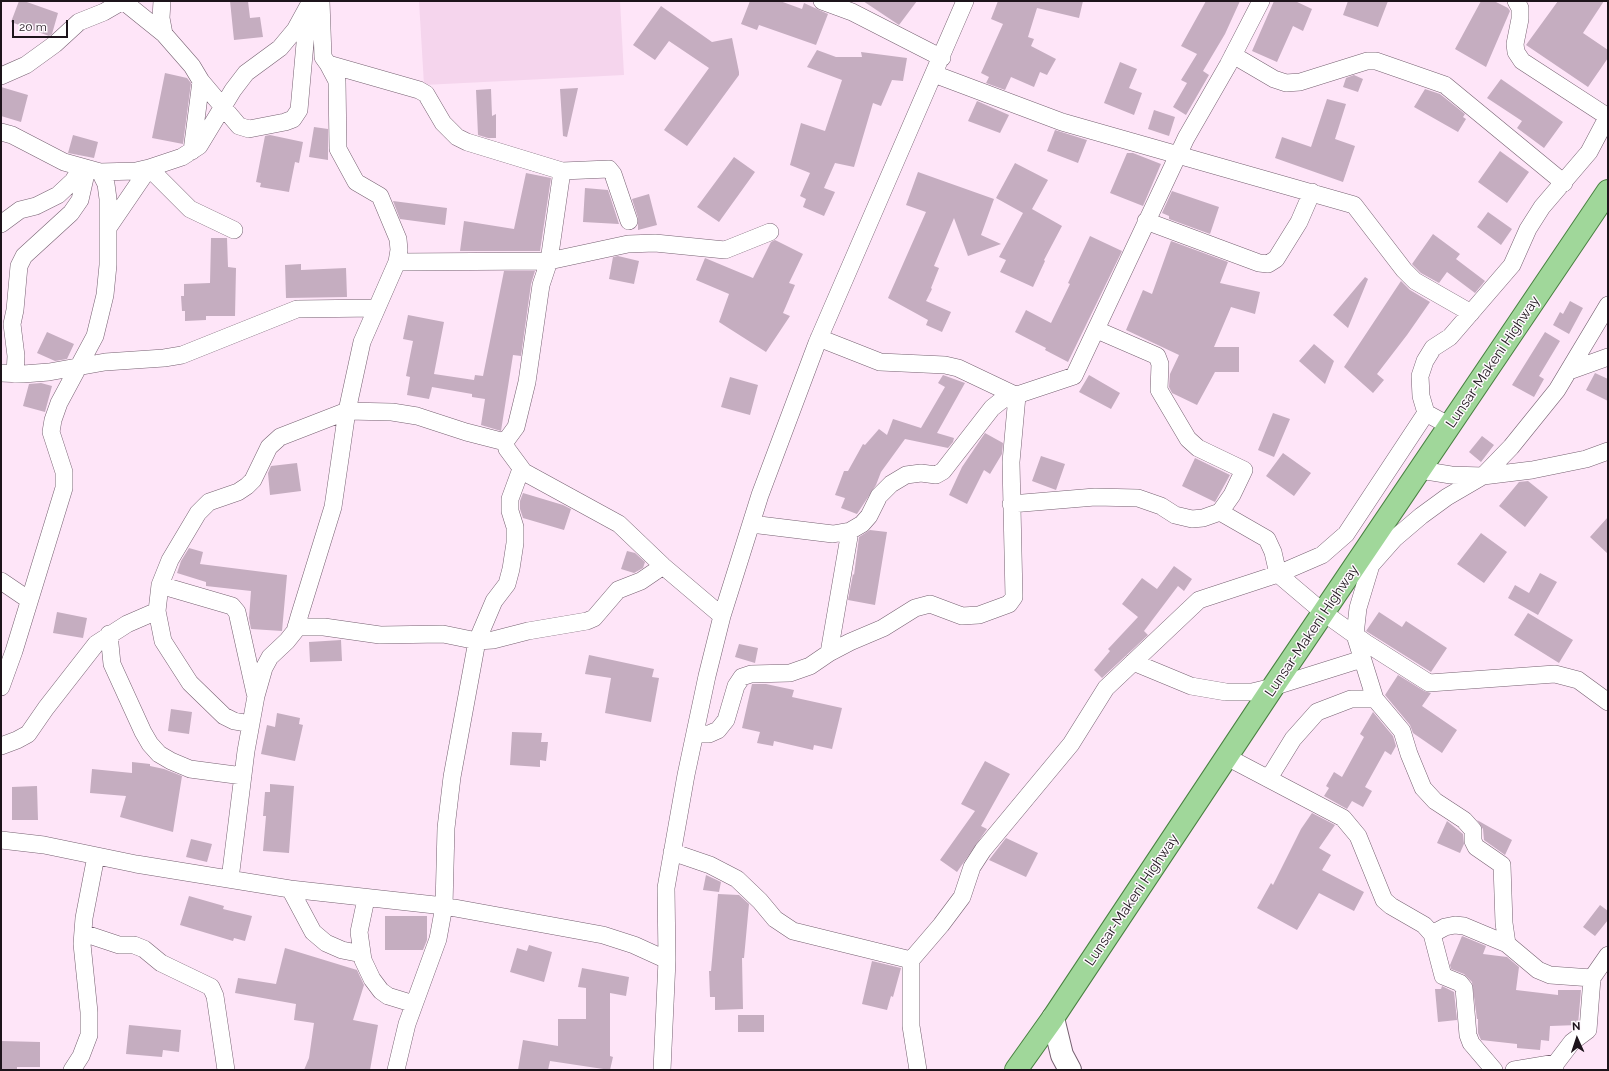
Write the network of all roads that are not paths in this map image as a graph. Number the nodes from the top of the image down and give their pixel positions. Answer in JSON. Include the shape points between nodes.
{"nodes":[{"id":1,"x":123,"y":1,"type":"edge"},
{"id":2,"x":162,"y":1,"type":"edge"},
{"id":3,"x":822,"y":1,"type":"edge"},
{"id":4,"x":965,"y":1,"type":"edge"},
{"id":5,"x":1261,"y":1,"type":"edge"},
{"id":6,"x":1516,"y":1,"type":"edge"},
{"id":7,"x":313,"y":3,"type":"edge"},
{"id":8,"x":854,"y":7,"type":"edge"},
{"id":9,"x":164,"y":34,"type":"junction"},
{"id":10,"x":1233,"y":55,"type":"junction"},
{"id":11,"x":942,"y":58,"type":"junction"},
{"id":12,"x":328,"y":64,"type":"junction"},
{"id":13,"x":934,"y":74,"type":"junction"},
{"id":14,"x":1,"y":76,"type":"edge"},
{"id":15,"x":201,"y":81,"type":"junction"},
{"id":16,"x":223,"y":109,"type":"junction"},
{"id":17,"x":1608,"y":117,"type":"edge"},
{"id":18,"x":1,"y":132,"type":"edge"},
{"id":19,"x":192,"y":151,"type":"junction"},
{"id":20,"x":1177,"y":156,"type":"junction"},
{"id":21,"x":150,"y":168,"type":"junction"},
{"id":22,"x":90,"y":169,"type":"junction"},
{"id":23,"x":562,"y":171,"type":"junction"},
{"id":24,"x":1564,"y":183,"type":"junction"},
{"id":25,"x":1608,"y":191,"type":"edge"},
{"id":26,"x":1312,"y":192,"type":"junction"},
{"id":27,"x":629,"y":221,"type":"dead end"},
{"id":28,"x":1146,"y":221,"type":"junction"},
{"id":29,"x":1,"y":224,"type":"edge"},
{"id":30,"x":108,"y":228,"type":"junction"},
{"id":31,"x":234,"y":230,"type":"dead end"},
{"id":32,"x":770,"y":232,"type":"dead end"},
{"id":33,"x":549,"y":261,"type":"junction"},
{"id":34,"x":397,"y":262,"type":"junction"},
{"id":35,"x":1608,"y":305,"type":"edge"},
{"id":36,"x":376,"y":308,"type":"junction"},
{"id":37,"x":1471,"y":312,"type":"junction"},
{"id":38,"x":1097,"y":330,"type":"junction"},
{"id":39,"x":819,"y":338,"type":"junction"},
{"id":40,"x":1608,"y":357,"type":"edge"},
{"id":41,"x":78,"y":368,"type":"junction"},
{"id":42,"x":1568,"y":371,"type":"junction"},
{"id":43,"x":8,"y":373,"type":"edge"},
{"id":44,"x":1017,"y":396,"type":"junction"},
{"id":45,"x":347,"y":411,"type":"junction"},
{"id":46,"x":1426,"y":413,"type":"junction"},
{"id":47,"x":1450,"y":426,"type":"junction"},
{"id":48,"x":505,"y":442,"type":"junction"},
{"id":49,"x":1608,"y":451,"type":"edge"},
{"id":50,"x":521,"y":469,"type":"junction"},
{"id":51,"x":1420,"y":470,"type":"junction"},
{"id":52,"x":1483,"y":476,"type":"junction"},
{"id":53,"x":1011,"y":504,"type":"junction"},
{"id":54,"x":1220,"y":512,"type":"junction"},
{"id":55,"x":751,"y":524,"type":"junction"},
{"id":56,"x":850,"y":531,"type":"junction"},
{"id":57,"x":663,"y":566,"type":"junction"},
{"id":58,"x":1278,"y":574,"type":"junction"},
{"id":59,"x":1,"y":581,"type":"edge"},
{"id":60,"x":160,"y":585,"type":"junction"},
{"id":61,"x":29,"y":600,"type":"junction"},
{"id":62,"x":157,"y":611,"type":"junction"},
{"id":63,"x":1324,"y":612,"type":"junction"},
{"id":64,"x":722,"y":616,"type":"junction"},
{"id":65,"x":296,"y":627,"type":"junction"},
{"id":66,"x":109,"y":634,"type":"junction"},
{"id":67,"x":1355,"y":635,"type":"junction"},
{"id":68,"x":477,"y":641,"type":"junction"},
{"id":69,"x":829,"y":653,"type":"junction"},
{"id":70,"x":1362,"y":659,"type":"junction"},
{"id":71,"x":1133,"y":662,"type":"junction"},
{"id":72,"x":1,"y":687,"type":"edge"},
{"id":73,"x":1273,"y":687,"type":"junction"},
{"id":74,"x":256,"y":696,"type":"junction"},
{"id":75,"x":1375,"y":699,"type":"junction"},
{"id":76,"x":1608,"y":702,"type":"edge"},
{"id":77,"x":251,"y":724,"type":"junction"},
{"id":78,"x":695,"y":734,"type":"junction"},
{"id":79,"x":1,"y":746,"type":"edge"},
{"id":80,"x":1228,"y":757,"type":"junction"},
{"id":81,"x":242,"y":776,"type":"junction"},
{"id":82,"x":1269,"y":778,"type":"junction"},
{"id":83,"x":1,"y":840,"type":"edge"},
{"id":84,"x":672,"y":852,"type":"junction"},
{"id":85,"x":96,"y":856,"type":"junction"},
{"id":86,"x":230,"y":879,"type":"junction"},
{"id":87,"x":290,"y":889,"type":"junction"},
{"id":88,"x":366,"y":899,"type":"junction"},
{"id":89,"x":444,"y":906,"type":"junction"},
{"id":90,"x":83,"y":933,"type":"junction"},
{"id":91,"x":1432,"y":934,"type":"junction"},
{"id":92,"x":1507,"y":944,"type":"junction"},
{"id":93,"x":362,"y":954,"type":"junction"},
{"id":94,"x":1608,"y":955,"type":"edge"},
{"id":95,"x":667,"y":960,"type":"junction"},
{"id":96,"x":911,"y":960,"type":"junction"},
{"id":97,"x":1592,"y":978,"type":"junction"},
{"id":98,"x":414,"y":1004,"type":"junction"},
{"id":99,"x":1053,"y":1018,"type":"junction"},
{"id":100,"x":1555,"y":1066,"type":"edge"},
{"id":101,"x":72,"y":1070,"type":"edge"},
{"id":102,"x":226,"y":1070,"type":"edge"},
{"id":103,"x":396,"y":1070,"type":"edge"},
{"id":104,"x":662,"y":1070,"type":"edge"},
{"id":105,"x":918,"y":1070,"type":"edge"},
{"id":106,"x":1016,"y":1070,"type":"edge"},
{"id":107,"x":1070,"y":1070,"type":"edge"},
{"id":108,"x":1494,"y":1070,"type":"edge"},
{"id":109,"x":1514,"y":1070,"type":"edge"}],
"edges":[{"from":1,"to":9,"type":"street"},
{"from":1,"to":14,"type":"street","via":[[79,22],[26,65]]},
{"from":2,"to":9,"type":"street","via":[[161,18]]},
{"from":3,"to":8,"type":"street"},
{"from":4,"to":11,"type":"street"},
{"from":5,"to":10,"type":"street"},
{"from":6,"to":17,"type":"street","via":[[1520,8],[1520,19],[1515,44],[1516,52],[1522,61]]},
{"from":7,"to":12,"type":"street","via":[[324,57]]},
{"from":7,"to":16,"type":"street","via":[[280,48],[246,73]]},
{"from":7,"to":16,"type":"street","via":[[299,110],[293,119],[249,129],[239,126]]},
{"from":8,"to":11,"type":"street"},
{"from":9,"to":15,"type":"street","via":[[192,66]]},
{"from":10,"to":20,"type":"street"},
{"from":10,"to":24,"type":"street","via":[[1274,79],[1286,83],[1300,82],[1367,61],[1376,61],[1445,85]]},
{"from":11,"to":13,"type":"street"},
{"from":12,"to":23,"type":"street","via":[[419,90],[426,94],[444,123],[457,137]]},
{"from":12,"to":34,"type":"street","via":[[337,81],[338,149],[356,182],[380,196],[398,239]]},
{"from":13,"to":20,"type":"street","via":[[1062,122]]},
{"from":13,"to":39,"type":"street"},
{"from":15,"to":16,"type":"street"},
{"from":15,"to":19,"type":"street"},
{"from":16,"to":19,"type":"street","via":[[206,137]]},
{"from":17,"to":24,"type":"street","via":[[1590,152]]},
{"from":18,"to":22,"type":"street","via":[[12,135],[64,162]]},
{"from":19,"to":21,"type":"street"},
{"from":20,"to":26,"type":"street"},
{"from":20,"to":28,"type":"street"},
{"from":21,"to":22,"type":"street","via":[[136,171]]},
{"from":21,"to":30,"type":"street"},
{"from":21,"to":31,"type":"street","via":[[190,208]]},
{"from":22,"to":29,"type":"street","via":[[72,181],[58,195],[36,206],[20,210]]},
{"from":22,"to":30,"type":"street","via":[[106,184]]},
{"from":22,"to":43,"type":"street","via":[[80,200],[71,213],[24,256],[19,266],[12,324],[16,356]]},
{"from":23,"to":27,"type":"street","via":[[609,170],[613,174]]},
{"from":23,"to":33,"type":"street"},
{"from":24,"to":37,"type":"street","via":[[1542,207],[1528,229],[1512,265]]},
{"from":25,"to":47,"type":"main road","name":"Lunsar-Makeni Highway"},
{"from":26,"to":28,"type":"street","via":[[1299,222],[1276,259],[1268,264],[1259,263]]},
{"from":26,"to":37,"type":"street","via":[[1354,205],[1415,281]]},
{"from":28,"to":38,"type":"street"},
{"from":30,"to":41,"type":"street","via":[[105,295],[96,336]]},
{"from":32,"to":33,"type":"street","via":[[725,250],[628,244]]},
{"from":33,"to":34,"type":"street"},
{"from":33,"to":48,"type":"street","via":[[541,285],[527,382],[516,427]]},
{"from":34,"to":36,"type":"street"},
{"from":35,"to":42,"type":"street"},
{"from":36,"to":41,"type":"street","via":[[298,309],[182,355],[105,362]]},
{"from":36,"to":45,"type":"street","via":[[362,342]]},
{"from":37,"to":46,"type":"street","via":[[1450,337],[1434,348],[1426,361],[1420,376],[1421,396]]},
{"from":38,"to":44,"type":"street","via":[[1074,376]]},
{"from":38,"to":54,"type":"street","via":[[1157,356],[1160,364],[1159,390],[1188,439],[1198,448],[1244,470]]},
{"from":39,"to":44,"type":"street","via":[[880,362],[958,368]]},
{"from":39,"to":55,"type":"street"},
{"from":40,"to":42,"type":"street"},
{"from":41,"to":43,"type":"street"},
{"from":41,"to":61,"type":"street","via":[[53,420],[51,432],[64,472],[64,488]]},
{"from":42,"to":52,"type":"street","via":[[1558,390]]},
{"from":44,"to":53,"type":"street","via":[[1011,462]]},
{"from":44,"to":56,"type":"street","via":[[1002,400],[992,408],[943,471],[936,475],[906,475],[891,484],[879,496],[869,516]]},
{"from":45,"to":48,"type":"street","via":[[392,412],[417,416]]},
{"from":45,"to":60,"type":"street","via":[[295,429],[268,447],[253,480],[247,486],[238,492],[209,502],[198,514],[170,560]]},
{"from":45,"to":65,"type":"street","via":[[333,507]]},
{"from":46,"to":47,"type":"street"},
{"from":46,"to":58,"type":"street","via":[[1346,534],[1322,555]]},
{"from":47,"to":51,"type":"main road","name":"Lunsar-Makeni Highway"},
{"from":48,"to":50,"type":"street"},
{"from":49,"to":52,"type":"street","via":[[1586,459],[1532,470]]},
{"from":50,"to":57,"type":"street","via":[[619,524]]},
{"from":50,"to":68,"type":"street","via":[[510,499],[510,511],[515,527],[511,569],[507,584],[494,601]]},
{"from":51,"to":52,"type":"street","via":[[1451,475]]},
{"from":51,"to":63,"type":"main road","name":"Lunsar-Makeni Highway"},
{"from":52,"to":67,"type":"street","via":[[1421,516],[1394,539],[1371,565],[1358,608]]},
{"from":53,"to":54,"type":"street","via":[[1095,497],[1138,498],[1192,520]]},
{"from":53,"to":69,"type":"street","via":[[1014,597],[1009,604],[979,615],[962,616],[930,604],[916,608],[883,628]]},
{"from":54,"to":58,"type":"street","via":[[1267,539]]},
{"from":55,"to":56,"type":"street","via":[[833,534]]},
{"from":55,"to":64,"type":"street"},
{"from":56,"to":69,"type":"street"},
{"from":57,"to":64,"type":"street"},
{"from":57,"to":68,"type":"street","via":[[641,581],[618,590],[594,618],[587,621]]},
{"from":58,"to":63,"type":"street"},
{"from":58,"to":71,"type":"street","via":[[1199,600]]},
{"from":59,"to":61,"type":"street"},
{"from":60,"to":62,"type":"street"},
{"from":60,"to":74,"type":"street","via":[[232,606],[237,612]]},
{"from":61,"to":72,"type":"street"},
{"from":62,"to":66,"type":"street"},
{"from":62,"to":77,"type":"street","via":[[163,641],[190,683],[224,716]]},
{"from":63,"to":67,"type":"street"},
{"from":63,"to":73,"type":"main road","name":"Lunsar-Makeni Highway"},
{"from":64,"to":78,"type":"street"},
{"from":65,"to":68,"type":"street","via":[[324,627],[380,635],[443,634]]},
{"from":65,"to":74,"type":"street","via":[[287,641],[270,657]]},
{"from":66,"to":79,"type":"street","via":[[96,644],[28,734]]},
{"from":66,"to":81,"type":"street","via":[[112,664],[142,732],[159,754],[190,769]]},
{"from":67,"to":70,"type":"street"},
{"from":67,"to":76,"type":"street","via":[[1429,683],[1555,674],[1578,680]]},
{"from":68,"to":89,"type":"street","via":[[452,777],[446,828]]},
{"from":69,"to":78,"type":"street","via":[[810,666],[790,673],[751,674],[742,677],[736,686],[726,720],[718,730],[709,734]]},
{"from":70,"to":73,"type":"street"},
{"from":70,"to":75,"type":"street"},
{"from":71,"to":73,"type":"street","via":[[1191,686],[1226,692],[1252,692]]},
{"from":71,"to":96,"type":"street","via":[[1106,688],[1071,744],[983,850],[972,867],[962,896]]},
{"from":73,"to":80,"type":"main road","name":"Lunsar-Makeni Highway"},
{"from":74,"to":77,"type":"street"},
{"from":75,"to":82,"type":"street","via":[[1351,699],[1317,712],[1293,739]]},
{"from":75,"to":92,"type":"street","via":[[1402,731],[1424,788],[1435,802],[1464,820],[1473,830],[1476,847],[1502,865]]},
{"from":77,"to":81,"type":"street"},
{"from":78,"to":84,"type":"street"},
{"from":80,"to":82,"type":"street"},
{"from":80,"to":99,"type":"main road","name":"Lunsar-Makeni Highway"},
{"from":81,"to":86,"type":"street"},
{"from":82,"to":91,"type":"street","via":[[1342,818],[1358,836],[1384,900],[1424,925]]},
{"from":83,"to":85,"type":"street","via":[[44,845]]},
{"from":84,"to":95,"type":"street","via":[[666,888]]},
{"from":84,"to":96,"type":"street","via":[[710,865],[737,879],[775,919],[793,931]]},
{"from":85,"to":86,"type":"street"},
{"from":85,"to":90,"type":"street"},
{"from":86,"to":87,"type":"street"},
{"from":87,"to":88,"type":"street"},
{"from":87,"to":93,"type":"street","via":[[313,932],[342,950]]},
{"from":88,"to":89,"type":"street"},
{"from":88,"to":93,"type":"street","via":[[358,932]]},
{"from":89,"to":95,"type":"street","via":[[603,935]]},
{"from":89,"to":98,"type":"street","via":[[438,939]]},
{"from":90,"to":101,"type":"street","via":[[83,971],[89,1012],[89,1035]]},
{"from":90,"to":102,"type":"street","via":[[119,945],[144,949],[161,963],[211,987],[215,996]]},
{"from":91,"to":92,"type":"street","via":[[1445,927],[1464,926]]},
{"from":91,"to":108,"type":"street","via":[[1443,976],[1460,983],[1464,988],[1468,1035],[1471,1042]]},
{"from":92,"to":97,"type":"street","via":[[1538,970],[1550,975]]},
{"from":93,"to":98,"type":"street","via":[[372,979],[381,991],[388,996]]},
{"from":94,"to":97,"type":"street"},
{"from":95,"to":104,"type":"street"},
{"from":96,"to":105,"type":"street","via":[[911,1026]]},
{"from":97,"to":100,"type":"street","via":[[1588,1030],[1572,1042]]},
{"from":98,"to":103,"type":"street"},
{"from":99,"to":106,"type":"main road","name":"Lunsar-Makeni Highway"},
{"from":99,"to":107,"type":"main road","via":[[1062,1055]]},
{"from":100,"to":109,"type":"street"}]}
